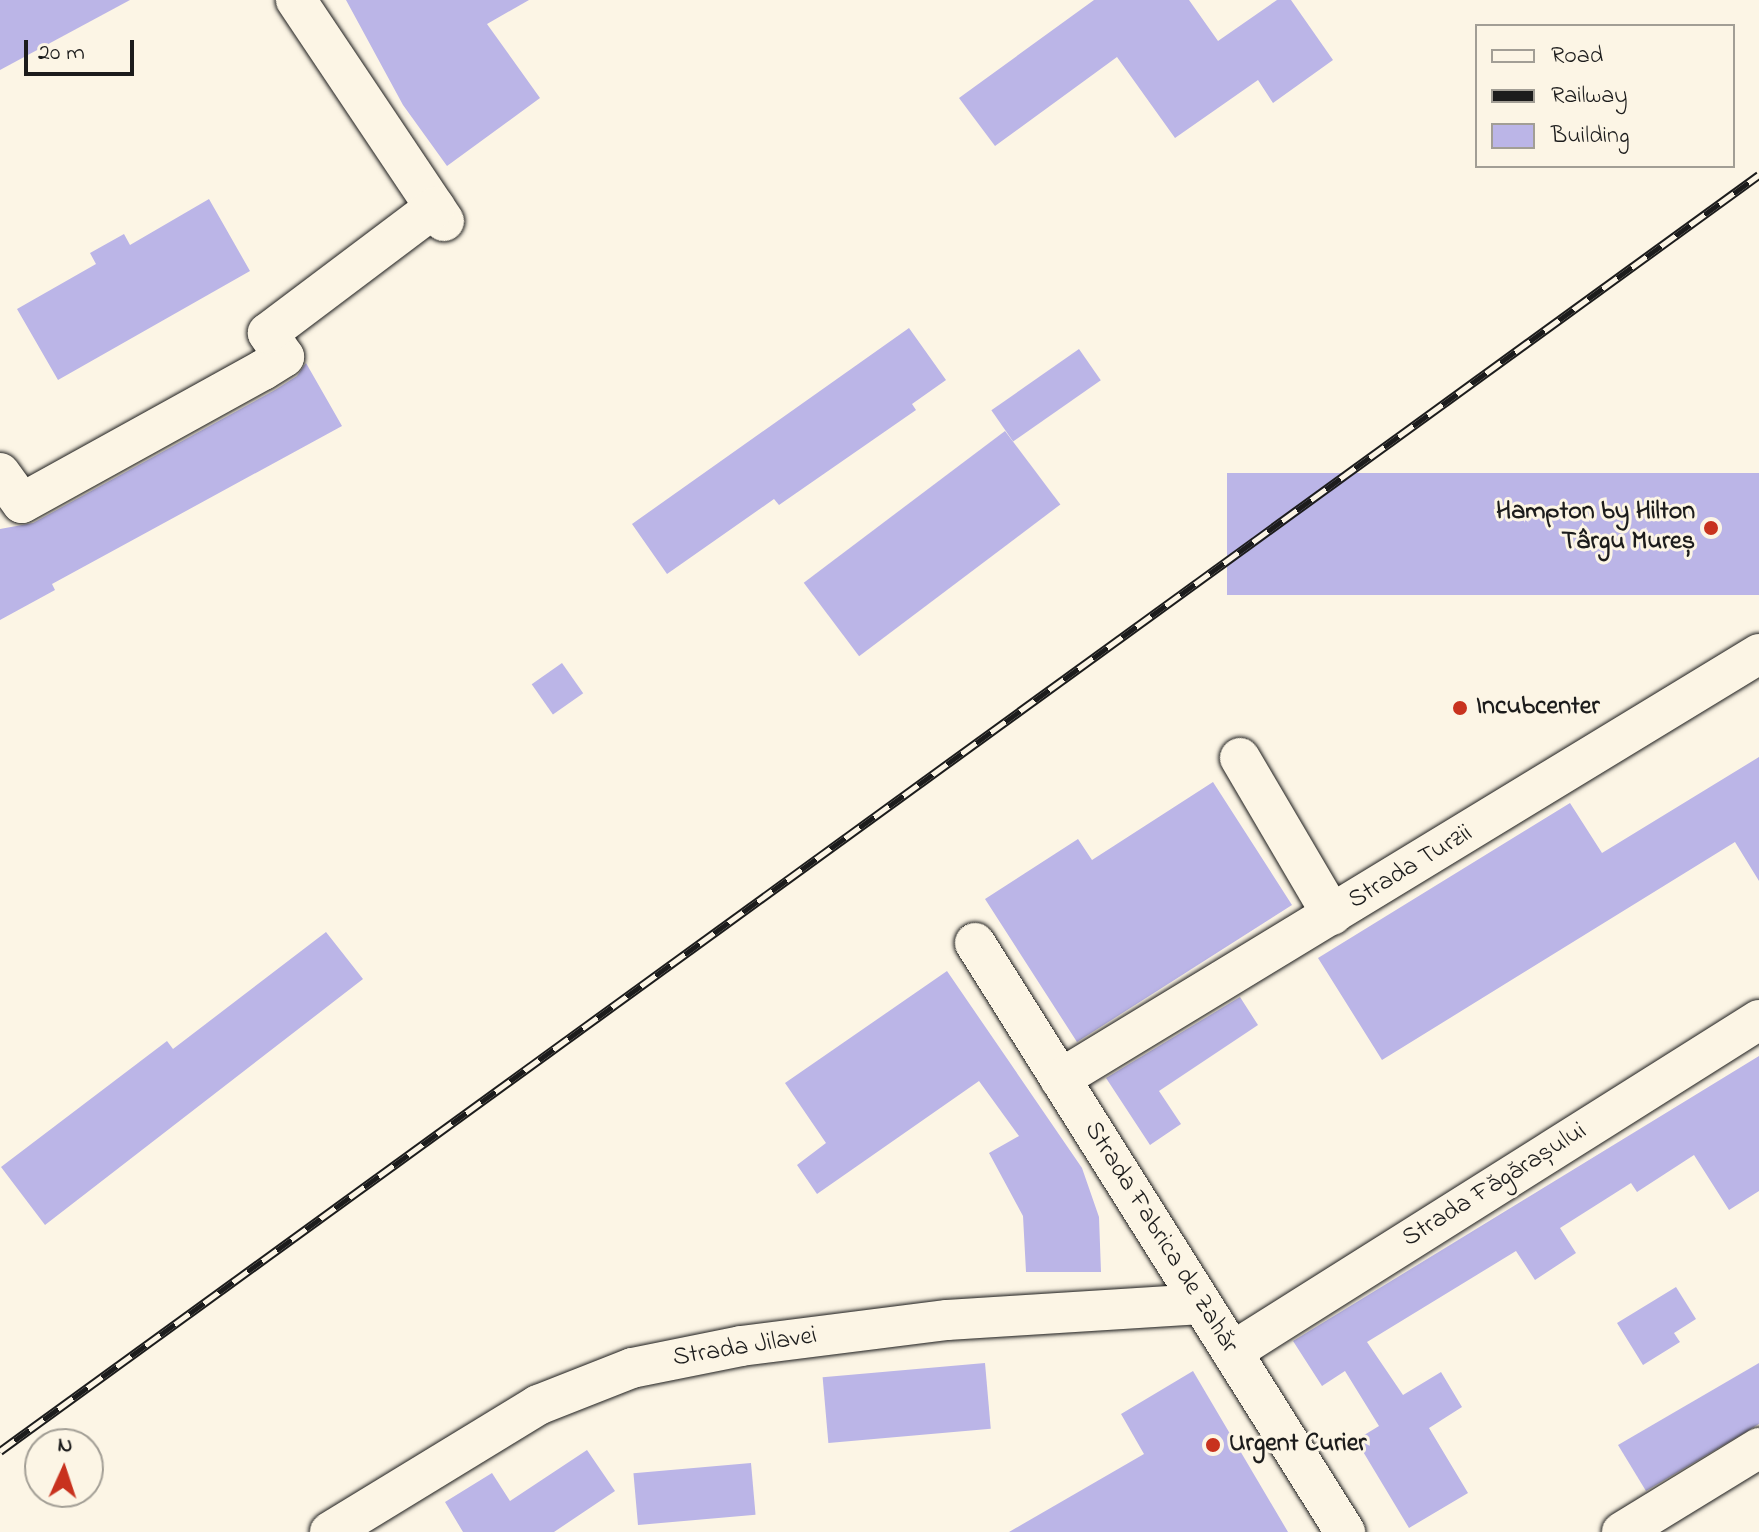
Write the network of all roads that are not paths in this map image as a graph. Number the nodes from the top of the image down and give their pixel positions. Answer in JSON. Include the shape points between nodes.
{"nodes":[{"id":1,"x":296,"y":0,"type":"edge"},
{"id":2,"x":0,"y":473,"type":"edge"},
{"id":3,"x":1759,"y":654,"type":"edge"},
{"id":4,"x":1240,"y":758,"type":"dead end"},
{"id":5,"x":1332,"y":915,"type":"junction"},
{"id":6,"x":975,"y":943,"type":"dead end"},
{"id":7,"x":1759,"y":1020,"type":"edge"},
{"id":8,"x":1060,"y":1079,"type":"junction"},
{"id":9,"x":1201,"y":1304,"type":"junction"},
{"id":10,"x":1232,"y":1352,"type":"junction"},
{"id":11,"x":1759,"y":1448,"type":"edge"},
{"id":12,"x":330,"y":1532,"type":"edge"},
{"id":13,"x":1345,"y":1532,"type":"edge"},
{"id":14,"x":1622,"y":1532,"type":"edge"}],
"edges":[{"from":1,"to":2,"type":"street","via":[[439,214],[268,333],[284,357],[274,364],[22,503]]},
{"from":3,"to":5,"type":"street","name":"Strada Turzii"},
{"from":4,"to":5,"type":"street"},
{"from":5,"to":8,"type":"street","name":"Strada Turzii"},
{"from":6,"to":8,"type":"street","name":"Strada Fabrica de Zahăr"},
{"from":7,"to":10,"type":"street","name":"Strada Făgărașului"},
{"from":8,"to":9,"type":"street","name":"Strada Fabrica de Zahăr"},
{"from":9,"to":10,"type":"street","name":"Strada Fabrica de Zahăr"},
{"from":9,"to":12,"type":"street","name":"Strada Jilavei","via":[[947,1320],[741,1346],[632,1368],[538,1405]]},
{"from":10,"to":13,"type":"street","name":"Strada Fabrica de Zahăr"},
{"from":11,"to":14,"type":"street"}]}
